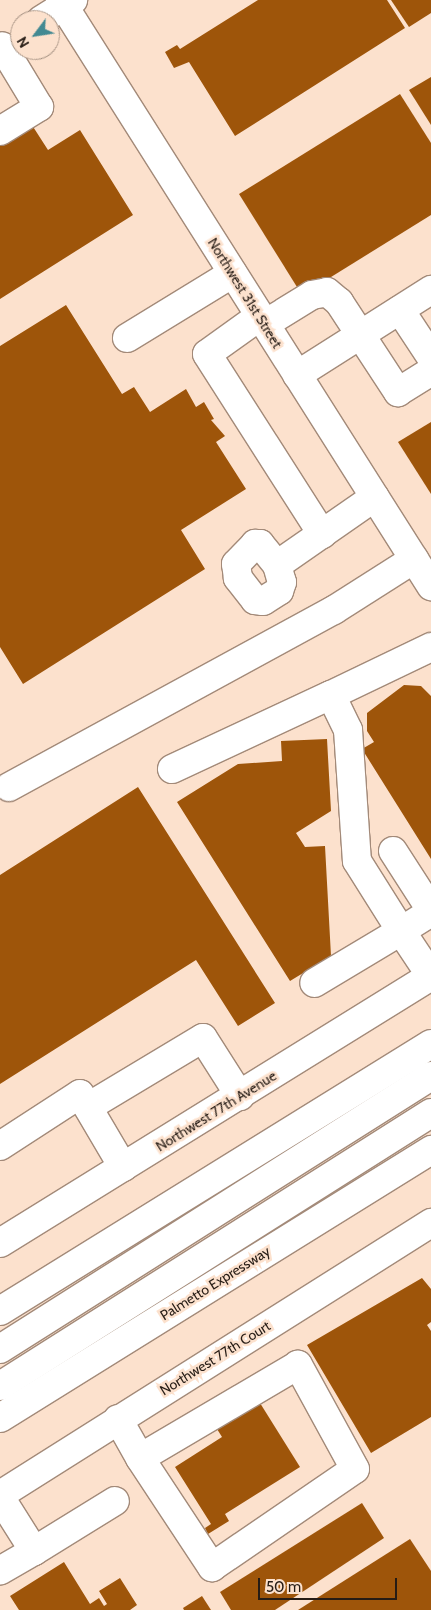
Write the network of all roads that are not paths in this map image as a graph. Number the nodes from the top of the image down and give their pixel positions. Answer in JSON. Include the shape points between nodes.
{"nodes":[{"id":1,"x":66,"y":2,"type":"edge"},
{"id":2,"x":55,"y":10,"type":"edge"},
{"id":3,"x":7,"y":42,"type":"edge"},
{"id":4,"x":0,"y":131,"type":"edge"},
{"id":5,"x":233,"y":273,"type":"junction"},
{"id":6,"x":431,"y":290,"type":"edge"},
{"id":7,"x":400,"y":310,"type":"junction"},
{"id":8,"x":263,"y":320,"type":"junction"},
{"id":9,"x":360,"y":335,"type":"junction"},
{"id":10,"x":127,"y":338,"type":"dead end"},
{"id":11,"x":431,"y":357,"type":"edge"},
{"id":12,"x":431,"y":371,"type":"edge"},
{"id":13,"x":297,"y":375,"type":"junction"},
{"id":14,"x":375,"y":497,"type":"junction"},
{"id":15,"x":322,"y":534,"type":"junction"},
{"id":16,"x":414,"y":559,"type":"junction"},
{"id":17,"x":277,"y":565,"type":"dead end"},
{"id":18,"x":431,"y":586,"type":"edge"},
{"id":19,"x":431,"y":647,"type":"edge"},
{"id":20,"x":331,"y":695,"type":"junction"},
{"id":21,"x":172,"y":768,"type":"dead end"},
{"id":22,"x":9,"y":787,"type":"dead end"},
{"id":23,"x":393,"y":851,"type":"dead end"},
{"id":24,"x":431,"y":911,"type":"edge"},
{"id":25,"x":401,"y":931,"type":"junction"},
{"id":26,"x":431,"y":976,"type":"edge"},
{"id":27,"x":314,"y":983,"type":"dead end"},
{"id":28,"x":431,"y":1044,"type":"edge"},
{"id":29,"x":431,"y":1076,"type":"edge"},
{"id":30,"x":240,"y":1096,"type":"junction"},
{"id":31,"x":88,"y":1107,"type":"junction"},
{"id":32,"x":431,"y":1114,"type":"edge"},
{"id":33,"x":0,"y":1146,"type":"edge"},
{"id":34,"x":431,"y":1150,"type":"edge"},
{"id":35,"x":123,"y":1168,"type":"junction"},
{"id":36,"x":431,"y":1223,"type":"edge"},
{"id":37,"x":0,"y":1243,"type":"edge"},
{"id":38,"x":0,"y":1311,"type":"edge"},
{"id":39,"x":0,"y":1348,"type":"edge"},
{"id":40,"x":0,"y":1386,"type":"edge"},
{"id":41,"x":0,"y":1418,"type":"edge"},
{"id":42,"x":118,"y":1419,"type":"junction"},
{"id":43,"x":140,"y":1458,"type":"junction"},
{"id":44,"x":0,"y":1496,"type":"edge"},
{"id":45,"x":115,"y":1501,"type":"dead end"},
{"id":46,"x":34,"y":1552,"type":"junction"},
{"id":47,"x":0,"y":1570,"type":"edge"}],
"edges":[{"from":1,"to":2,"type":"main road"},
{"from":1,"to":5,"type":"main road","name":"Northwest 31st Street"},
{"from":3,"to":4,"type":"main road","via":[[39,107]]},
{"from":5,"to":8,"type":"main road","name":"Northwest 31st Street"},
{"from":5,"to":10,"type":"main road"},
{"from":6,"to":7,"type":"main road"},
{"from":7,"to":9,"type":"main road"},
{"from":7,"to":11,"type":"main road"},
{"from":8,"to":9,"type":"main road","via":[[312,295],[327,292],[338,302]]},
{"from":8,"to":13,"type":"main road","name":"Northwest 31st Street"},
{"from":8,"to":15,"type":"main road","via":[[207,354]]},
{"from":9,"to":12,"type":"main road","via":[[398,392]]},
{"from":9,"to":13,"type":"main road"},
{"from":13,"to":14,"type":"main road","name":"Northwest 31st Street"},
{"from":14,"to":15,"type":"main road"},
{"from":14,"to":16,"type":"main road","name":"Northwest 31st Street"},
{"from":15,"to":17,"type":"main road"},
{"from":16,"to":18,"type":"main road","name":"Northwest 31st Street"},
{"from":16,"to":22,"type":"main road","via":[[334,610]]},
{"from":19,"to":20,"type":"main road"},
{"from":20,"to":21,"type":"main road"},
{"from":20,"to":25,"type":"main road","via":[[348,730],[357,861]]},
{"from":23,"to":24,"type":"main road"},
{"from":24,"to":25,"type":"main road"},
{"from":25,"to":26,"type":"main road"},
{"from":25,"to":27,"type":"main road"},
{"from":26,"to":30,"type":"main road","name":"Northwest 77th Avenue"},
{"from":28,"to":38,"type":"main road"},
{"from":29,"to":39,"type":"main road"},
{"from":30,"to":31,"type":"main road","via":[[203,1038]]},
{"from":30,"to":35,"type":"main road","name":"Northwest 77th Avenue"},
{"from":31,"to":33,"type":"main road","via":[[80,1094]]},
{"from":31,"to":35,"type":"main road"},
{"from":32,"to":40,"type":"main road"},
{"from":34,"to":41,"type":"main road","name":"Palmetto Expressway"},
{"from":35,"to":37,"type":"main road","name":"Northwest 77th Avenue"},
{"from":36,"to":42,"type":"main road","name":"Northwest 77th Court"},
{"from":42,"to":43,"type":"main road"},
{"from":42,"to":44,"type":"main road","name":"Northwest 77th Court"},
{"from":43,"to":43,"type":"main road","via":[[298,1365],[355,1469],[212,1567]]},
{"from":44,"to":46,"type":"main road"},
{"from":45,"to":46,"type":"main road"},
{"from":46,"to":47,"type":"main road"}]}
